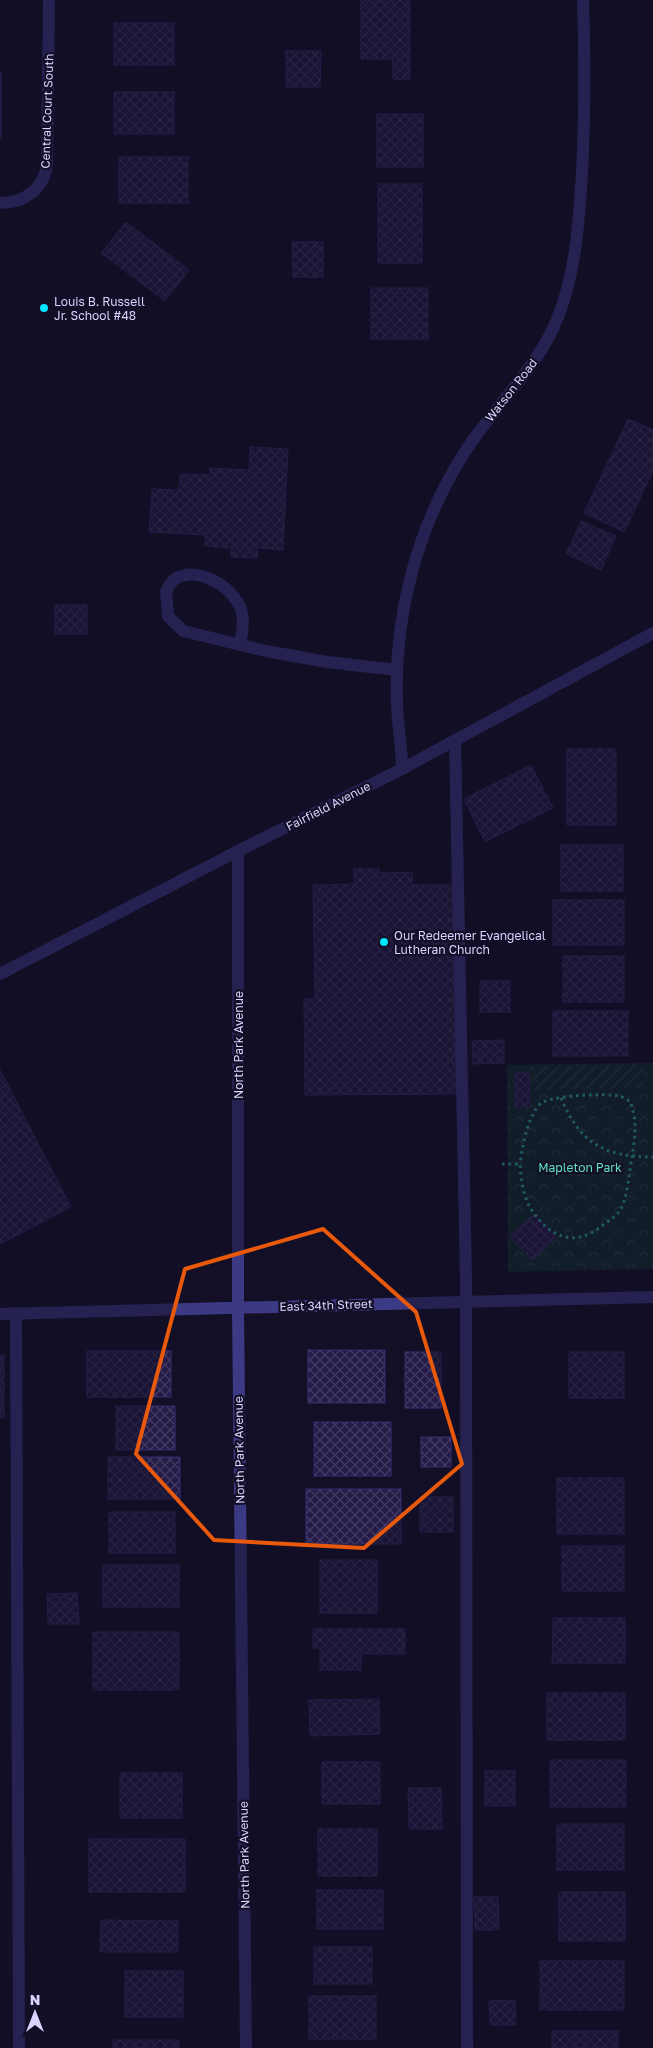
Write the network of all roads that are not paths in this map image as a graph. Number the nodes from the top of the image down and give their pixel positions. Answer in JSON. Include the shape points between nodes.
{"nodes":[{"id":1,"x":49,"y":0,"type":"edge"},
{"id":2,"x":583,"y":0,"type":"edge"},
{"id":3,"x":0,"y":203,"type":"edge"},
{"id":4,"x":653,"y":634,"type":"edge"},
{"id":5,"x":240,"y":645,"type":"junction"},
{"id":6,"x":397,"y":670,"type":"junction"},
{"id":7,"x":454,"y":740,"type":"junction"},
{"id":8,"x":402,"y":769,"type":"junction"},
{"id":9,"x":238,"y":851,"type":"junction"},
{"id":10,"x":0,"y":974,"type":"edge"},
{"id":11,"x":653,"y":1297,"type":"edge"},
{"id":12,"x":466,"y":1301,"type":"junction"},
{"id":13,"x":238,"y":1308,"type":"junction"},
{"id":14,"x":16,"y":1313,"type":"junction"},
{"id":15,"x":0,"y":1314,"type":"edge"},
{"id":16,"x":19,"y":2048,"type":"edge"},
{"id":17,"x":246,"y":2048,"type":"edge"},
{"id":18,"x":468,"y":2048,"type":"edge"}],
"edges":[{"from":1,"to":3,"type":"street","name":"Central Court South","via":[[45,174],[25,198],[13,203]]},
{"from":2,"to":6,"type":"street","name":"Watson Road","via":[[583,151],[575,249],[567,292],[545,346],[461,458],[429,521],[408,588]]},
{"from":4,"to":7,"type":"street","name":"Fairfield Avenue"},
{"from":5,"to":5,"type":"street","via":[[183,631],[168,616],[166,592],[174,580],[195,574],[213,580],[230,593],[239,604],[243,619]]},
{"from":5,"to":6,"type":"street","via":[[327,662]]},
{"from":6,"to":8,"type":"street","name":"Watson Road"},
{"from":7,"to":8,"type":"street","name":"Fairfield Avenue"},
{"from":7,"to":12,"type":"street"},
{"from":8,"to":9,"type":"street","name":"Fairfield Avenue"},
{"from":9,"to":10,"type":"street","name":"Fairfield Avenue"},
{"from":9,"to":13,"type":"street","name":"North Park Avenue"},
{"from":11,"to":12,"type":"street","name":"East 34th Street"},
{"from":12,"to":13,"type":"street","name":"East 34th Street"},
{"from":12,"to":18,"type":"street"},
{"from":13,"to":14,"type":"street","name":"East 34th Street"},
{"from":13,"to":17,"type":"street","name":"North Park Avenue"},
{"from":14,"to":15,"type":"street","name":"East 34th Street"},
{"from":14,"to":16,"type":"street"}]}
